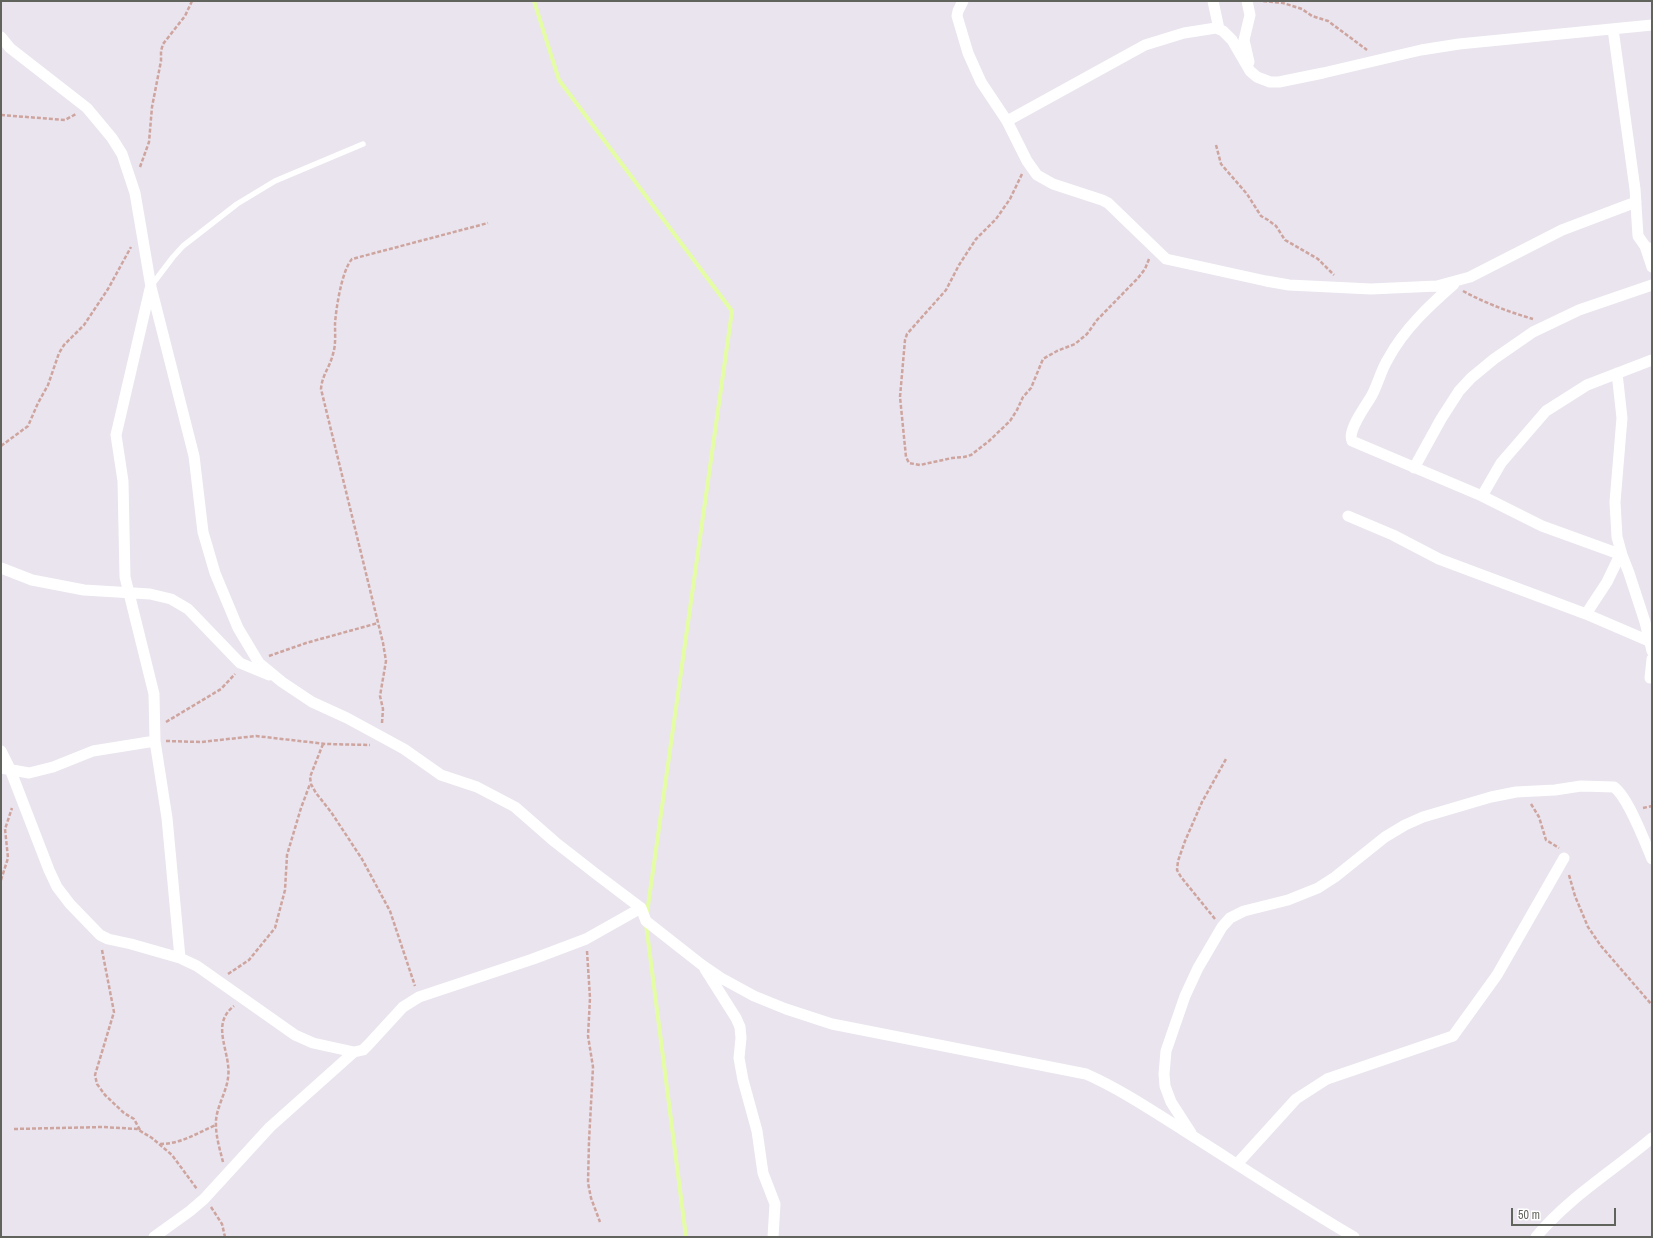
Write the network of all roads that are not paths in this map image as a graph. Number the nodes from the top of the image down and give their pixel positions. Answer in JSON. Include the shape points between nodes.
{"nodes":[{"id":1,"x":963,"y":1,"type":"edge"},
{"id":2,"x":1213,"y":1,"type":"edge"},
{"id":3,"x":1247,"y":1,"type":"edge"},
{"id":4,"x":1652,"y":25,"type":"edge"},
{"id":5,"x":1219,"y":29,"type":"junction"},
{"id":6,"x":1613,"y":29,"type":"junction"},
{"id":7,"x":1,"y":37,"type":"edge"},
{"id":8,"x":1250,"y":71,"type":"junction"},
{"id":9,"x":1007,"y":121,"type":"junction"},
{"id":10,"x":363,"y":144,"type":"dead end"},
{"id":11,"x":1636,"y":202,"type":"junction"},
{"id":12,"x":1648,"y":248,"type":"edge"},
{"id":13,"x":1652,"y":267,"type":"edge"},
{"id":14,"x":1455,"y":283,"type":"junction"},
{"id":15,"x":1652,"y":285,"type":"edge"},
{"id":16,"x":151,"y":287,"type":"junction"},
{"id":17,"x":1652,"y":360,"type":"edge"},
{"id":18,"x":1617,"y":373,"type":"junction"},
{"id":19,"x":1414,"y":468,"type":"junction"},
{"id":20,"x":1482,"y":496,"type":"junction"},
{"id":21,"x":1348,"y":516,"type":"dead end"},
{"id":22,"x":1621,"y":555,"type":"junction"},
{"id":23,"x":1,"y":568,"type":"edge"},
{"id":24,"x":129,"y":593,"type":"junction"},
{"id":25,"x":1586,"y":614,"type":"junction"},
{"id":26,"x":1651,"y":646,"type":"edge"},
{"id":27,"x":1652,"y":659,"type":"edge"},
{"id":28,"x":1650,"y":678,"type":"dead end"},
{"id":29,"x":279,"y":679,"type":"junction"},
{"id":30,"x":156,"y":741,"type":"junction"},
{"id":31,"x":1,"y":750,"type":"edge"},
{"id":32,"x":6,"y":768,"type":"edge"},
{"id":33,"x":1564,"y":858,"type":"road end"},
{"id":34,"x":1652,"y":859,"type":"edge"},
{"id":35,"x":641,"y":908,"type":"junction"},
{"id":36,"x":180,"y":958,"type":"junction"},
{"id":37,"x":702,"y":965,"type":"junction"},
{"id":38,"x":354,"y":1052,"type":"junction"},
{"id":39,"x":1193,"y":1136,"type":"junction"},
{"id":40,"x":1652,"y":1138,"type":"edge"},
{"id":41,"x":1237,"y":1164,"type":"junction"},
{"id":42,"x":154,"y":1237,"type":"edge"},
{"id":43,"x":773,"y":1237,"type":"edge"},
{"id":44,"x":1354,"y":1237,"type":"edge"},
{"id":45,"x":1536,"y":1237,"type":"edge"}],
"edges":[{"from":1,"to":9,"type":"street","via":[[957,16],[972,65]]},
{"from":2,"to":5,"type":"street"},
{"from":3,"to":8,"type":"street","via":[[1250,15],[1244,40]]},
{"from":4,"to":6,"type":"street"},
{"from":5,"to":8,"type":"street","via":[[1232,40]]},
{"from":5,"to":9,"type":"street","via":[[1184,33],[1145,45]]},
{"from":6,"to":8,"type":"street","via":[[1421,50],[1279,82],[1264,81]]},
{"from":6,"to":11,"type":"street"},
{"from":7,"to":16,"type":"street","via":[[10,48],[88,108],[122,154],[135,193]]},
{"from":9,"to":14,"type":"street","via":[[1027,161],[1043,180],[1108,203],[1166,259],[1289,285],[1371,289]]},
{"from":10,"to":16,"type":"lane","via":[[275,181],[237,204],[183,246]]},
{"from":11,"to":12,"type":"street","via":[[1638,236]]},
{"from":11,"to":14,"type":"street","via":[[1562,230],[1481,273]]},
{"from":12,"to":13,"type":"street"},
{"from":14,"to":19,"type":"street","via":[[1429,306],[1395,348],[1351,434],[1354,443]]},
{"from":15,"to":19,"type":"street","via":[[1579,310],[1551,323],[1533,332],[1494,359],[1459,391]]},
{"from":16,"to":24,"type":"street","via":[[116,435],[123,481],[125,577]]},
{"from":16,"to":29,"type":"street","via":[[194,456],[203,532],[215,573],[238,628],[259,663]]},
{"from":17,"to":18,"type":"street"},
{"from":18,"to":20,"type":"street","via":[[1587,385],[1546,411],[1501,463]]},
{"from":18,"to":22,"type":"street","via":[[1622,418],[1615,502]]},
{"from":19,"to":20,"type":"street"},
{"from":20,"to":22,"type":"street","via":[[1542,526]]},
{"from":21,"to":25,"type":"street","via":[[1393,535],[1439,559]]},
{"from":22,"to":25,"type":"street"},
{"from":22,"to":26,"type":"street"},
{"from":23,"to":24,"type":"street","via":[[32,580],[84,590]]},
{"from":24,"to":29,"type":"street","via":[[171,599],[188,609],[243,665]]},
{"from":24,"to":30,"type":"street","via":[[154,694]]},
{"from":25,"to":26,"type":"street"},
{"from":27,"to":28,"type":"street"},
{"from":29,"to":35,"type":"street","via":[[312,702],[404,749],[441,776],[477,788],[515,807],[590,870]]},
{"from":30,"to":32,"type":"street","via":[[93,751],[39,771]]},
{"from":30,"to":36,"type":"street","via":[[168,818]]},
{"from":31,"to":32,"type":"street"},
{"from":32,"to":36,"type":"street","via":[[19,793],[57,887],[70,904],[100,935],[108,939]]},
{"from":33,"to":41,"type":"street","via":[[1497,975],[1453,1036],[1327,1079],[1296,1099]]},
{"from":34,"to":39,"type":"street","via":[[1630,810],[1614,787],[1581,786],[1522,791],[1491,797],[1405,825],[1385,837],[1318,888],[1288,900],[1244,911],[1230,918],[1198,968],[1185,996],[1166,1051],[1165,1086],[1171,1102]]},
{"from":35,"to":37,"type":"street","via":[[646,921]]},
{"from":35,"to":38,"type":"street","via":[[586,939],[420,997],[403,1007],[363,1050]]},
{"from":36,"to":38,"type":"street","via":[[218,980],[282,1028],[313,1043]]},
{"from":37,"to":39,"type":"street","via":[[754,996],[832,1024],[1086,1074],[1110,1084]]},
{"from":37,"to":43,"type":"street","via":[[740,1027],[739,1058],[743,1080],[757,1131],[763,1173],[776,1204]]},
{"from":38,"to":42,"type":"street","via":[[270,1127],[204,1199]]},
{"from":39,"to":41,"type":"street"},
{"from":40,"to":45,"type":"street","via":[[1625,1162],[1564,1206]]},
{"from":41,"to":44,"type":"street","via":[[1297,1204]]}]}
